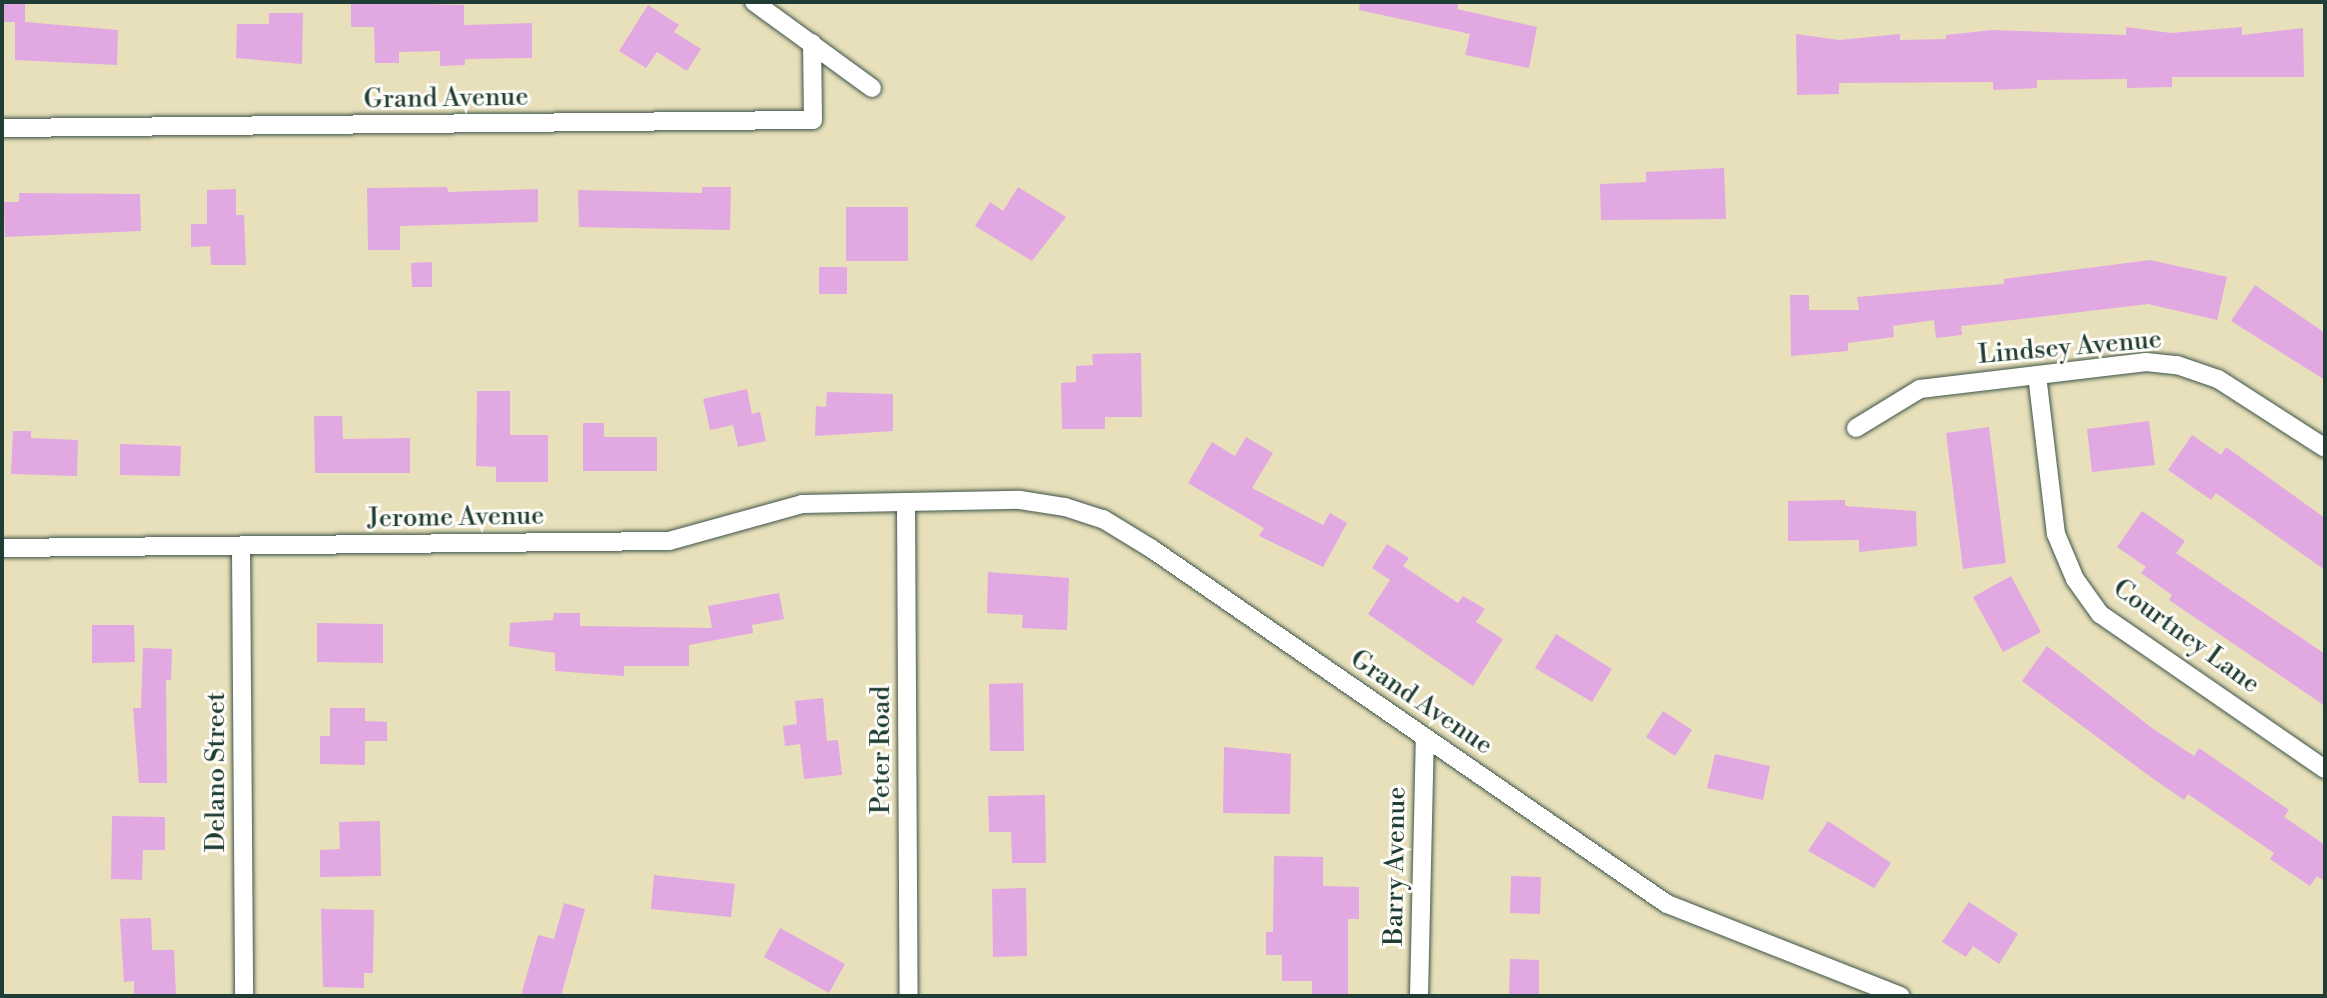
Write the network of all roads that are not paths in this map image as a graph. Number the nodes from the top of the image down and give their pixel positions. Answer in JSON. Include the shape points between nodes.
{"nodes":[{"id":1,"x":754,"y":2,"type":"edge"},
{"id":2,"x":812,"y":43,"type":"junction"},
{"id":3,"x":872,"y":88,"type":"dead end"},
{"id":4,"x":2,"y":128,"type":"edge"},
{"id":5,"x":2037,"y":375,"type":"junction"},
{"id":6,"x":1856,"y":428,"type":"dead end"},
{"id":7,"x":2325,"y":448,"type":"edge"},
{"id":8,"x":906,"y":503,"type":"junction"},
{"id":9,"x":2,"y":548,"type":"edge"},
{"id":10,"x":241,"y":548,"type":"junction"},
{"id":11,"x":1425,"y":738,"type":"junction"},
{"id":12,"x":2325,"y":769,"type":"edge"},
{"id":13,"x":1873,"y":989,"type":"edge"},
{"id":14,"x":244,"y":996,"type":"edge"},
{"id":15,"x":909,"y":996,"type":"edge"},
{"id":16,"x":1419,"y":996,"type":"edge"},
{"id":17,"x":1900,"y":996,"type":"edge"}],
"edges":[{"from":1,"to":2,"type":"street"},
{"from":2,"to":3,"type":"street"},
{"from":2,"to":4,"type":"street","name":"Grand Avenue","via":[[813,120]]},
{"from":5,"to":6,"type":"street","name":"Lindsey Avenue","via":[[1920,389]]},
{"from":5,"to":7,"type":"street","name":"Lindsey Avenue","via":[[2146,362],[2177,365],[2242,392]]},
{"from":5,"to":12,"type":"street","name":"Courtney Lane","via":[[2056,534],[2075,579],[2100,614]]},
{"from":8,"to":10,"type":"street","name":"Jerome Avenue","via":[[802,504],[669,541]]},
{"from":8,"to":11,"type":"street","name":"Grand Avenue","via":[[1020,500],[1103,519]]},
{"from":8,"to":15,"type":"street","name":"Peter Road"},
{"from":9,"to":10,"type":"street","name":"Jerome Avenue"},
{"from":10,"to":14,"type":"street","name":"Delano Street"},
{"from":11,"to":13,"type":"street","name":"Grand Avenue","via":[[1667,904]]},
{"from":11,"to":16,"type":"street","name":"Barry Avenue"},
{"from":13,"to":17,"type":"street","name":"Grand Avenue"}]}
